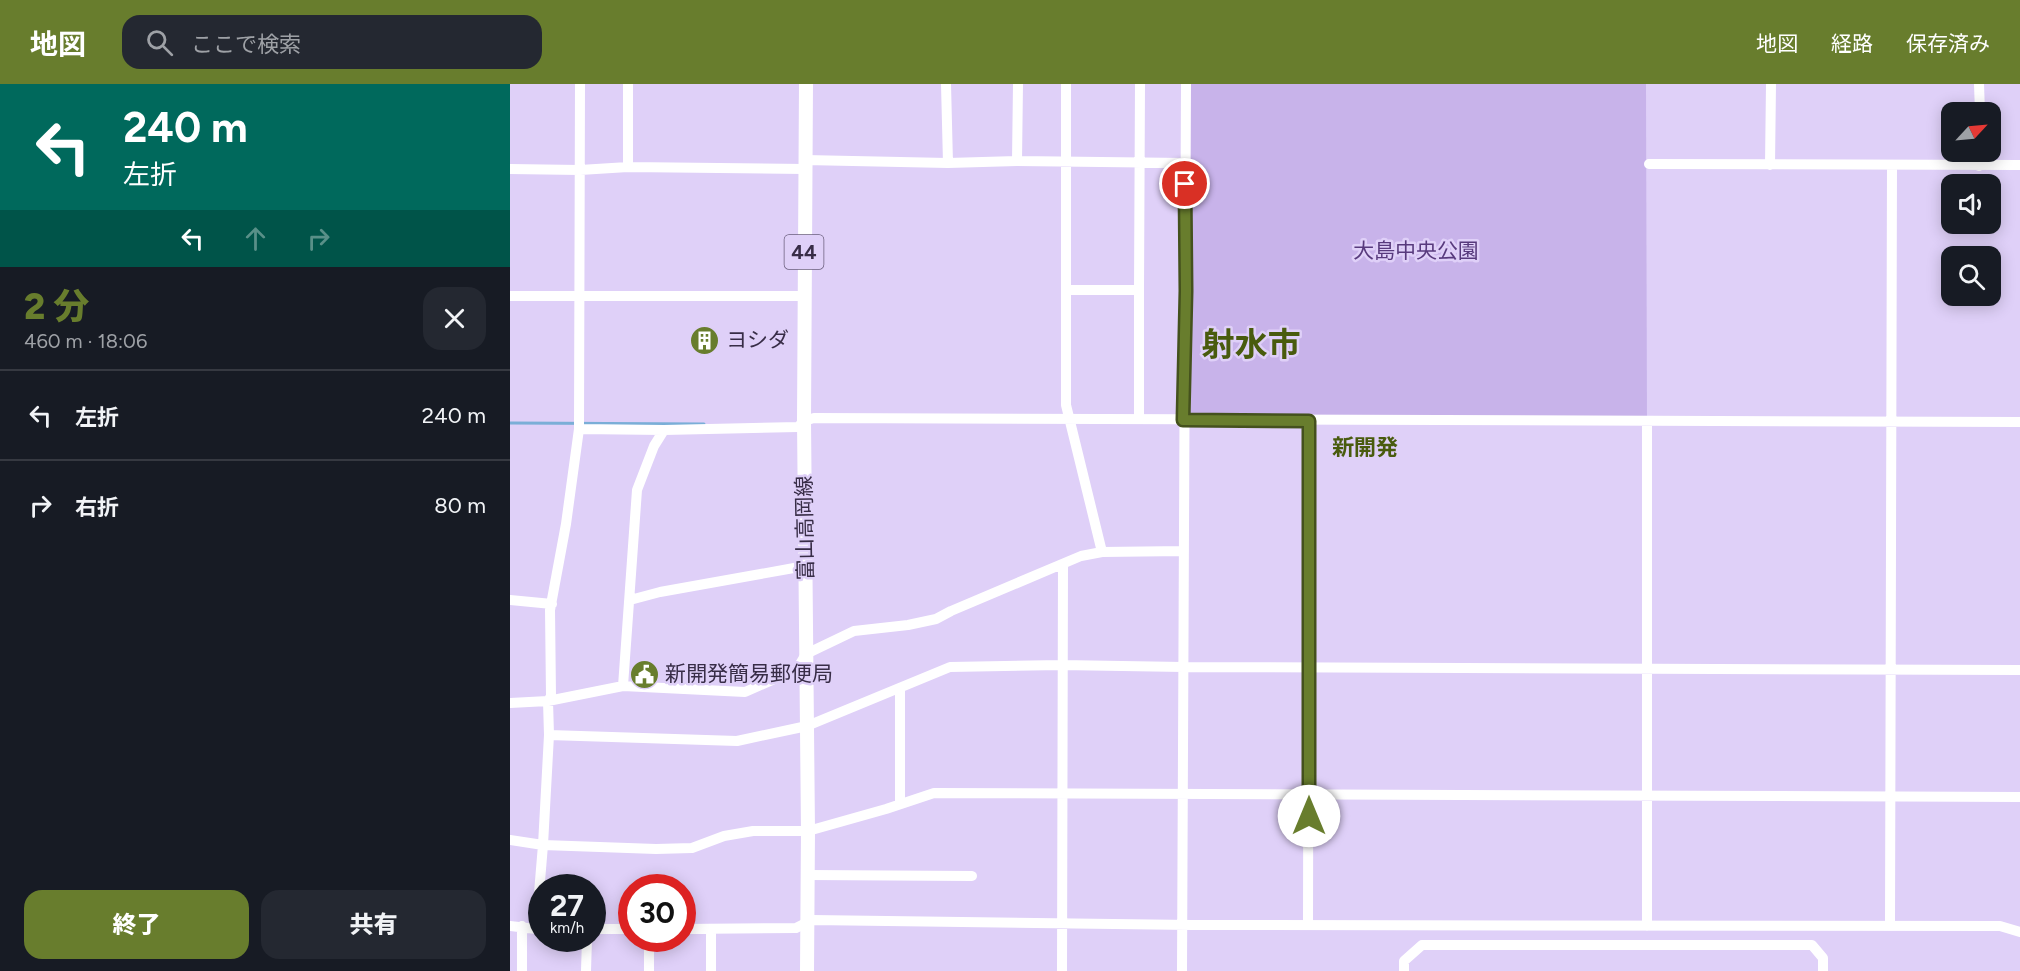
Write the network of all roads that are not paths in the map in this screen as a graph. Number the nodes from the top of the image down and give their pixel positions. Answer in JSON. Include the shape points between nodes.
{"nodes":[{"id":1,"x":580,"y":84,"type":"edge"},
{"id":2,"x":628,"y":84,"type":"edge"},
{"id":3,"x":807,"y":84,"type":"edge"},
{"id":4,"x":946,"y":84,"type":"edge"},
{"id":5,"x":1018,"y":84,"type":"edge"},
{"id":6,"x":1065,"y":84,"type":"edge"},
{"id":7,"x":1140,"y":84,"type":"edge"},
{"id":8,"x":1186,"y":84,"type":"edge"},
{"id":9,"x":1771,"y":84,"type":"edge"},
{"id":10,"x":1979,"y":84,"type":"edge"},
{"id":11,"x":1980,"y":102,"type":"edge"},
{"id":12,"x":1017,"y":161,"type":"junction"},
{"id":13,"x":1065,"y":161,"type":"junction"},
{"id":14,"x":1139,"y":162,"type":"junction"},
{"id":15,"x":1979,"y":162,"type":"edge"},
{"id":16,"x":948,"y":163,"type":"junction"},
{"id":17,"x":1185,"y":163,"type":"junction"},
{"id":18,"x":1649,"y":164,"type":"dead end"},
{"id":19,"x":805,"y":165,"type":"junction"},
{"id":20,"x":1770,"y":165,"type":"junction"},
{"id":21,"x":1892,"y":165,"type":"junction"},
{"id":22,"x":2020,"y":165,"type":"edge"},
{"id":23,"x":1979,"y":166,"type":"junction"},
{"id":24,"x":628,"y":167,"type":"junction"},
{"id":25,"x":510,"y":169,"type":"edge"},
{"id":26,"x":580,"y":170,"type":"junction"},
{"id":27,"x":1066,"y":290,"type":"junction"},
{"id":28,"x":1139,"y":290,"type":"junction"},
{"id":29,"x":510,"y":296,"type":"edge"},
{"id":30,"x":804,"y":296,"type":"junction"},
{"id":31,"x":579,"y":298,"type":"junction"},
{"id":32,"x":1139,"y":418,"type":"junction"},
{"id":33,"x":1068,"y":419,"type":"junction"},
{"id":34,"x":1183,"y":420,"type":"junction"},
{"id":35,"x":1647,"y":420,"type":"junction"},
{"id":36,"x":804,"y":421,"type":"junction"},
{"id":37,"x":1309,"y":421,"type":"junction"},
{"id":38,"x":1890,"y":421,"type":"junction"},
{"id":39,"x":2020,"y":422,"type":"edge"},
{"id":40,"x":579,"y":429,"type":"junction"},
{"id":41,"x":664,"y":430,"type":"junction"},
{"id":42,"x":1184,"y":551,"type":"junction"},
{"id":43,"x":1102,"y":552,"type":"junction"},
{"id":44,"x":1062,"y":564,"type":"junction"},
{"id":45,"x":805,"y":566,"type":"junction"},
{"id":46,"x":510,"y":600,"type":"edge"},
{"id":47,"x":630,"y":600,"type":"junction"},
{"id":48,"x":552,"y":604,"type":"junction"},
{"id":49,"x":806,"y":654,"type":"junction"},
{"id":50,"x":1061,"y":665,"type":"junction"},
{"id":51,"x":1184,"y":668,"type":"junction"},
{"id":52,"x":1309,"y":668,"type":"junction"},
{"id":53,"x":1647,"y":668,"type":"junction"},
{"id":54,"x":1890,"y":669,"type":"junction"},
{"id":55,"x":2020,"y":670,"type":"edge"},
{"id":56,"x":623,"y":686,"type":"junction"},
{"id":57,"x":900,"y":688,"type":"junction"},
{"id":58,"x":548,"y":701,"type":"junction"},
{"id":59,"x":510,"y":703,"type":"edge"},
{"id":60,"x":807,"y":726,"type":"junction"},
{"id":61,"x":549,"y":735,"type":"junction"},
{"id":62,"x":1063,"y":792,"type":"junction"},
{"id":63,"x":1183,"y":794,"type":"junction"},
{"id":64,"x":1309,"y":794,"type":"junction"},
{"id":65,"x":1646,"y":794,"type":"junction"},
{"id":66,"x":1890,"y":796,"type":"junction"},
{"id":67,"x":2020,"y":797,"type":"edge"},
{"id":68,"x":900,"y":804,"type":"junction"},
{"id":69,"x":808,"y":831,"type":"junction"},
{"id":70,"x":510,"y":840,"type":"edge"},
{"id":71,"x":543,"y":845,"type":"junction"},
{"id":72,"x":542,"y":874,"type":"edge"},
{"id":73,"x":807,"y":875,"type":"junction"},
{"id":74,"x":972,"y":876,"type":"dead end"},
{"id":75,"x":1062,"y":923,"type":"junction"},
{"id":76,"x":806,"y":924,"type":"junction"},
{"id":77,"x":1308,"y":924,"type":"junction"},
{"id":78,"x":1183,"y":925,"type":"junction"},
{"id":79,"x":1890,"y":925,"type":"junction"},
{"id":80,"x":510,"y":926,"type":"edge"},
{"id":81,"x":522,"y":926,"type":"junction"},
{"id":82,"x":1647,"y":926,"type":"junction"},
{"id":83,"x":528,"y":927,"type":"edge"},
{"id":84,"x":711,"y":928,"type":"junction"},
{"id":85,"x":696,"y":929,"type":"edge"},
{"id":86,"x":2020,"y":932,"type":"edge"},
{"id":87,"x":587,"y":952,"type":"edge"},
{"id":88,"x":649,"y":952,"type":"edge"},
{"id":89,"x":522,"y":971,"type":"edge"},
{"id":90,"x":586,"y":971,"type":"edge"},
{"id":91,"x":649,"y":971,"type":"edge"},
{"id":92,"x":711,"y":971,"type":"edge"},
{"id":93,"x":807,"y":971,"type":"edge"},
{"id":94,"x":1062,"y":971,"type":"edge"},
{"id":95,"x":1182,"y":971,"type":"edge"},
{"id":96,"x":1404,"y":971,"type":"edge"},
{"id":97,"x":1823,"y":971,"type":"edge"}],
"edges":[{"from":1,"to":26,"type":"street"},
{"from":2,"to":24,"type":"street"},
{"from":3,"to":19,"type":"main road","name":"富山高岡線","number":"44"},
{"from":4,"to":16,"type":"street"},
{"from":5,"to":12,"type":"street"},
{"from":6,"to":13,"type":"street"},
{"from":7,"to":14,"type":"street"},
{"from":8,"to":17,"type":"street"},
{"from":9,"to":20,"type":"street"},
{"from":10,"to":11,"type":"street"},
{"from":12,"to":13,"type":"street"},
{"from":12,"to":16,"type":"street"},
{"from":13,"to":14,"type":"street"},
{"from":13,"to":27,"type":"street"},
{"from":14,"to":17,"type":"street"},
{"from":14,"to":28,"type":"street"},
{"from":15,"to":23,"type":"street"},
{"from":16,"to":19,"type":"street"},
{"from":17,"to":34,"type":"street"},
{"from":18,"to":20,"type":"street"},
{"from":19,"to":24,"type":"street"},
{"from":19,"to":30,"type":"main road","name":"富山高岡線","number":"44"},
{"from":20,"to":21,"type":"street"},
{"from":21,"to":23,"type":"street"},
{"from":21,"to":38,"type":"street"},
{"from":22,"to":23,"type":"street"},
{"from":24,"to":26,"type":"street"},
{"from":25,"to":26,"type":"street"},
{"from":26,"to":31,"type":"street"},
{"from":27,"to":28,"type":"street"},
{"from":27,"to":33,"type":"street"},
{"from":28,"to":32,"type":"street"},
{"from":29,"to":31,"type":"street"},
{"from":30,"to":31,"type":"street"},
{"from":30,"to":36,"type":"main road","name":"富山高岡線","number":"44"},
{"from":31,"to":40,"type":"street"},
{"from":32,"to":33,"type":"street"},
{"from":32,"to":34,"type":"street"},
{"from":33,"to":36,"type":"street"},
{"from":33,"to":43,"type":"street"},
{"from":34,"to":37,"type":"street"},
{"from":34,"to":42,"type":"street"},
{"from":35,"to":37,"type":"street"},
{"from":35,"to":38,"type":"street"},
{"from":35,"to":53,"type":"street"},
{"from":36,"to":41,"type":"street","via":[[798,427]]},
{"from":36,"to":45,"type":"main road","name":"富山高岡線","number":"44"},
{"from":37,"to":52,"type":"street"},
{"from":38,"to":39,"type":"street"},
{"from":38,"to":54,"type":"street"},
{"from":40,"to":41,"type":"street"},
{"from":40,"to":48,"type":"street"},
{"from":41,"to":47,"type":"street","via":[[637,490]]},
{"from":42,"to":43,"type":"street"},
{"from":42,"to":51,"type":"street"},
{"from":43,"to":44,"type":"street"},
{"from":44,"to":49,"type":"street","via":[[936,620],[854,631]]},
{"from":44,"to":50,"type":"street"},
{"from":45,"to":47,"type":"street"},
{"from":45,"to":49,"type":"main road","name":"富山高岡線","number":"44"},
{"from":46,"to":48,"type":"street"},
{"from":47,"to":56,"type":"street"},
{"from":48,"to":58,"type":"street"},
{"from":49,"to":56,"type":"street","via":[[797,669],[745,692]]},
{"from":49,"to":60,"type":"main road","name":"富山高岡線","number":"44"},
{"from":50,"to":51,"type":"street"},
{"from":50,"to":57,"type":"street","via":[[950,667]]},
{"from":50,"to":62,"type":"street"},
{"from":51,"to":52,"type":"street"},
{"from":51,"to":63,"type":"street"},
{"from":52,"to":53,"type":"street"},
{"from":52,"to":64,"type":"street"},
{"from":53,"to":54,"type":"street"},
{"from":53,"to":65,"type":"street"},
{"from":54,"to":55,"type":"street"},
{"from":54,"to":66,"type":"street"},
{"from":56,"to":58,"type":"street"},
{"from":57,"to":60,"type":"street"},
{"from":57,"to":68,"type":"street"},
{"from":58,"to":59,"type":"street"},
{"from":58,"to":61,"type":"street"},
{"from":60,"to":61,"type":"street","via":[[737,741]]},
{"from":60,"to":69,"type":"main road","name":"富山高岡線","number":"44"},
{"from":61,"to":71,"type":"street"},
{"from":62,"to":63,"type":"street"},
{"from":62,"to":68,"type":"street","via":[[934,793]]},
{"from":62,"to":75,"type":"street"},
{"from":63,"to":64,"type":"street"},
{"from":63,"to":78,"type":"street"},
{"from":64,"to":65,"type":"street"},
{"from":64,"to":77,"type":"street"},
{"from":65,"to":66,"type":"street"},
{"from":65,"to":82,"type":"street"},
{"from":66,"to":67,"type":"street"},
{"from":66,"to":79,"type":"street"},
{"from":68,"to":69,"type":"street"},
{"from":69,"to":71,"type":"street","via":[[753,831],[692,848]]},
{"from":69,"to":73,"type":"main road","name":"富山高岡線","number":"44"},
{"from":70,"to":71,"type":"street"},
{"from":71,"to":72,"type":"street"},
{"from":73,"to":74,"type":"street"},
{"from":73,"to":76,"type":"main road","name":"富山高岡線","number":"44"},
{"from":75,"to":76,"type":"street","via":[[812,920]]},
{"from":75,"to":78,"type":"street"},
{"from":75,"to":94,"type":"street"},
{"from":76,"to":84,"type":"street","via":[[796,928]]},
{"from":76,"to":93,"type":"main road","name":"富山高岡線","number":"44"},
{"from":77,"to":78,"type":"street"},
{"from":77,"to":82,"type":"street"},
{"from":78,"to":95,"type":"street"},
{"from":79,"to":82,"type":"street"},
{"from":79,"to":86,"type":"street","via":[[2000,926]]},
{"from":80,"to":81,"type":"street"},
{"from":81,"to":83,"type":"street"},
{"from":81,"to":89,"type":"street"},
{"from":84,"to":85,"type":"street"},
{"from":84,"to":92,"type":"street"},
{"from":87,"to":90,"type":"street"},
{"from":88,"to":91,"type":"street"},
{"from":96,"to":97,"type":"street","via":[[1404,961],[1422,945],[1812,945],[1823,958]]}]}
